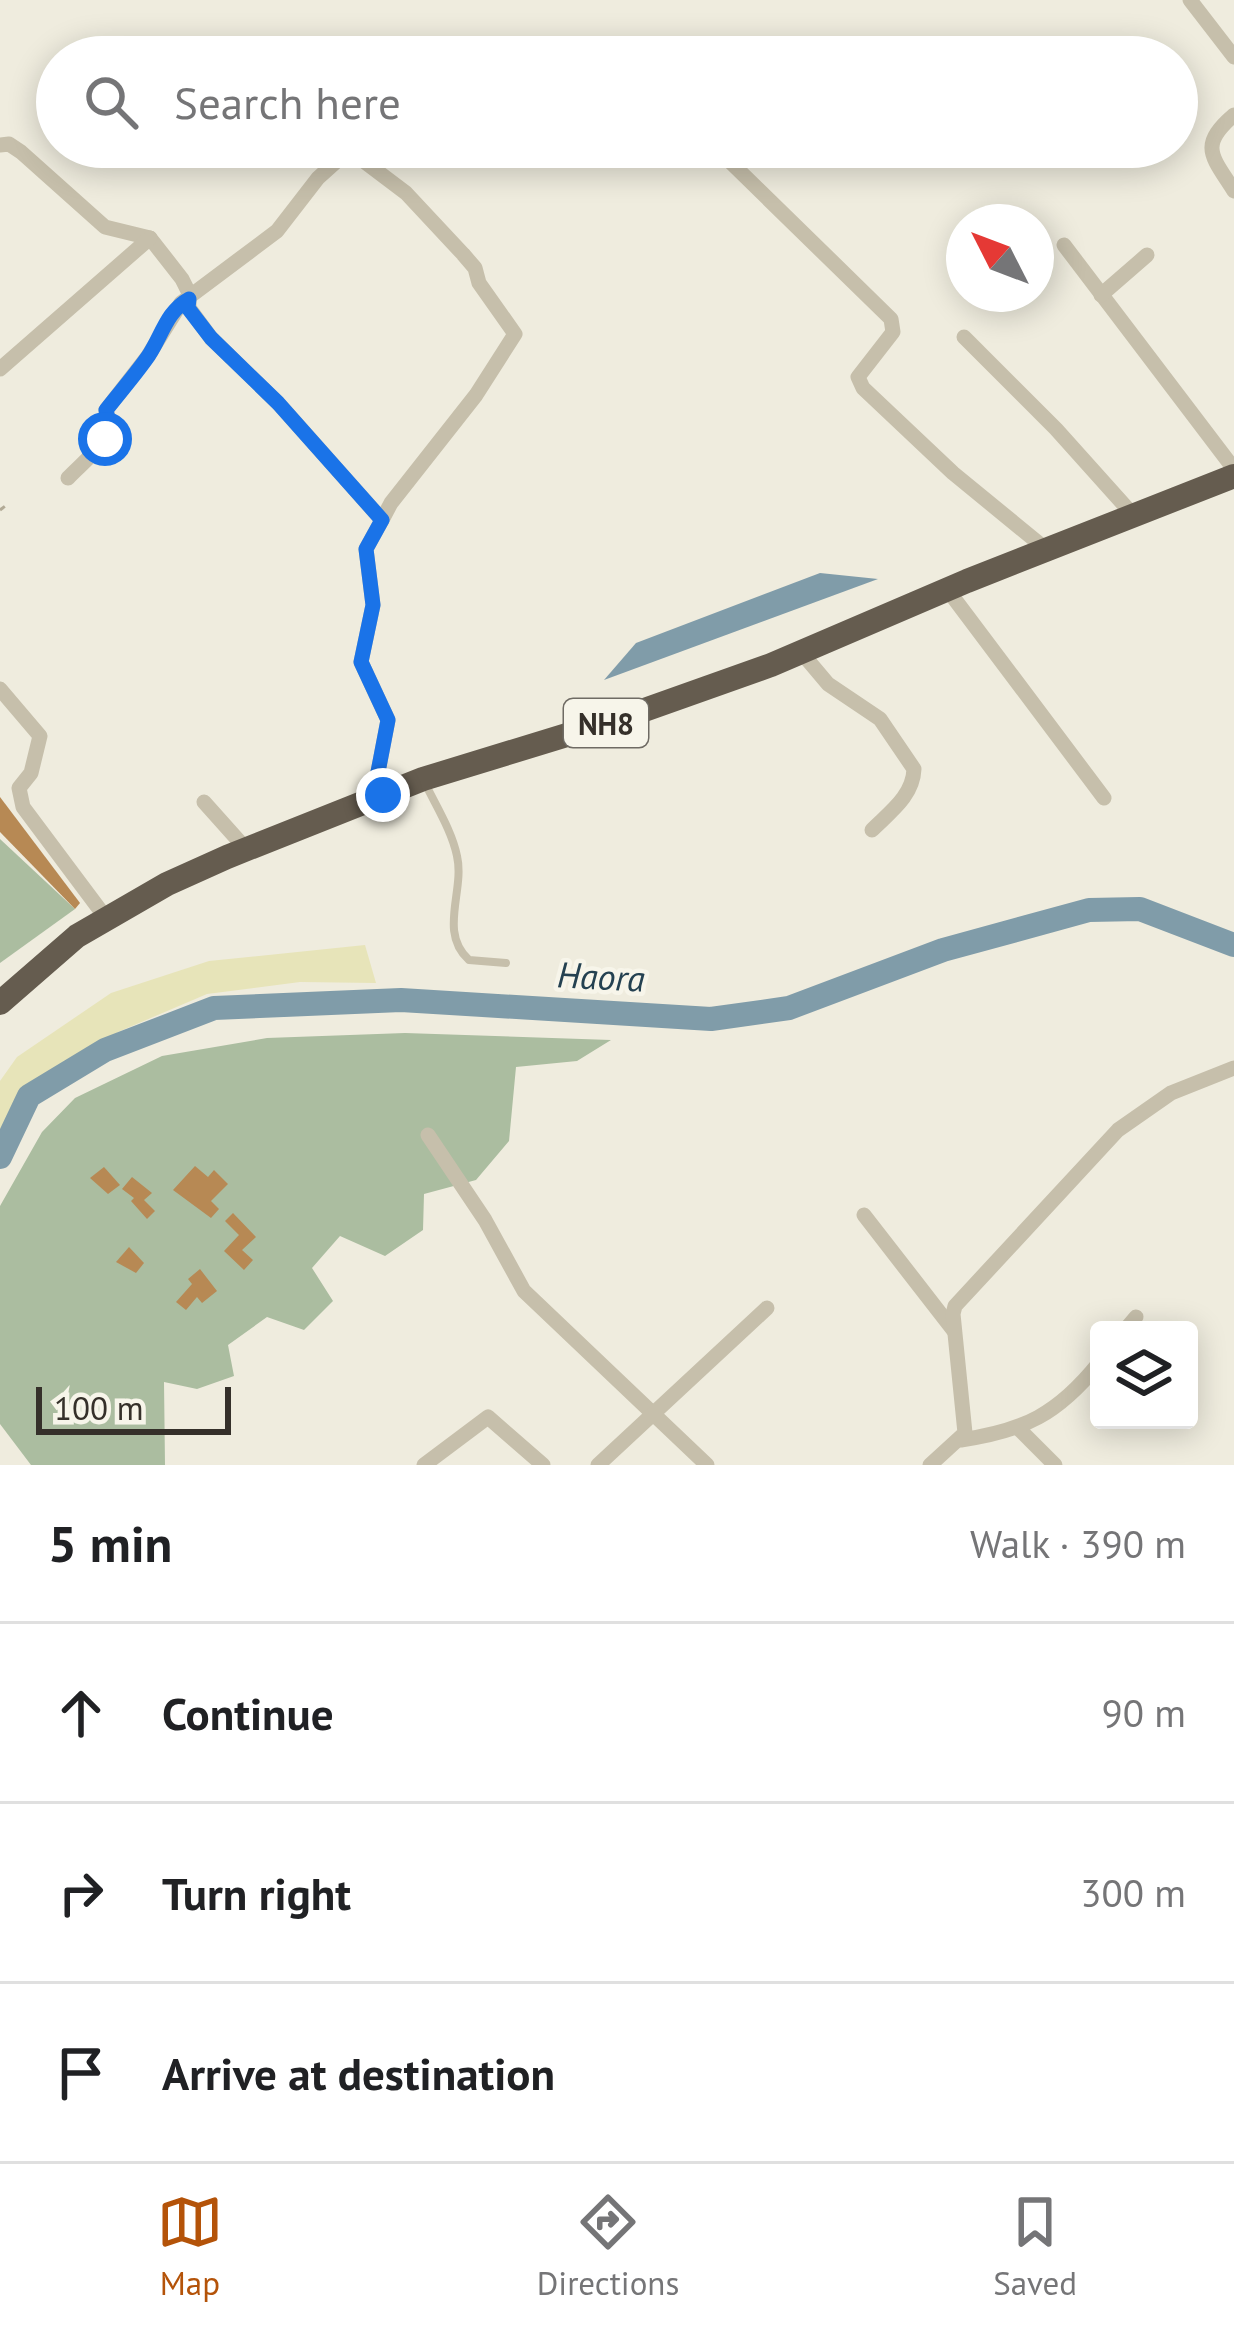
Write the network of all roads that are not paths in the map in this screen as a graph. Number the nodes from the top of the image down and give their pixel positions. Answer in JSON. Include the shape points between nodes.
{"nodes":[{"id":1,"x":1190,"y":0,"type":"edge"},
{"id":2,"x":1234,"y":57,"type":"edge"},
{"id":3,"x":1234,"y":115,"type":"edge"},
{"id":4,"x":0,"y":145,"type":"edge"},
{"id":5,"x":36,"y":165,"type":"edge"},
{"id":6,"x":39,"y":168,"type":"edge"},
{"id":7,"x":332,"y":168,"type":"edge"},
{"id":8,"x":373,"y":168,"type":"edge"},
{"id":9,"x":736,"y":168,"type":"edge"},
{"id":10,"x":1234,"y":191,"type":"edge"},
{"id":11,"x":150,"y":238,"type":"junction"},
{"id":12,"x":1064,"y":245,"type":"dead end"},
{"id":13,"x":1147,"y":255,"type":"dead end"},
{"id":14,"x":1101,"y":295,"type":"junction"},
{"id":15,"x":189,"y":299,"type":"junction"},
{"id":16,"x":964,"y":337,"type":"dead end"},
{"id":17,"x":0,"y":369,"type":"edge"},
{"id":18,"x":1234,"y":473,"type":"edge"},
{"id":19,"x":68,"y":478,"type":"dead end"},
{"id":20,"x":1135,"y":516,"type":"junction"},
{"id":21,"x":382,"y":520,"type":"junction"},
{"id":22,"x":1047,"y":550,"type":"junction"},
{"id":23,"x":947,"y":589,"type":"junction"},
{"id":24,"x":800,"y":652,"type":"junction"},
{"id":25,"x":0,"y":688,"type":"edge"},
{"id":26,"x":423,"y":779,"type":"junction"},
{"id":27,"x":383,"y":795,"type":"junction"},
{"id":28,"x":1103,"y":798,"type":"dead end"},
{"id":29,"x":204,"y":802,"type":"dead end"},
{"id":30,"x":872,"y":830,"type":"dead end"},
{"id":31,"x":246,"y":849,"type":"junction"},
{"id":32,"x":106,"y":918,"type":"junction"},
{"id":33,"x":506,"y":963,"type":"dead end"},
{"id":34,"x":0,"y":1003,"type":"edge"},
{"id":35,"x":1234,"y":1068,"type":"edge"},
{"id":36,"x":428,"y":1135,"type":"dead end"},
{"id":37,"x":864,"y":1215,"type":"dead end"},
{"id":38,"x":767,"y":1308,"type":"dead end"},
{"id":39,"x":954,"y":1331,"type":"junction"},
{"id":40,"x":1090,"y":1371,"type":"edge"},
{"id":41,"x":652,"y":1414,"type":"junction"},
{"id":42,"x":1019,"y":1429,"type":"junction"},
{"id":43,"x":961,"y":1440,"type":"junction"},
{"id":44,"x":424,"y":1465,"type":"edge"},
{"id":45,"x":543,"y":1465,"type":"edge"},
{"id":46,"x":598,"y":1465,"type":"edge"},
{"id":47,"x":707,"y":1465,"type":"edge"},
{"id":48,"x":930,"y":1465,"type":"edge"},
{"id":49,"x":1055,"y":1465,"type":"edge"}],
"edges":[{"from":1,"to":2,"type":"street"},
{"from":3,"to":10,"type":"street","via":[[1210,147]]},
{"from":4,"to":5,"type":"street"},
{"from":6,"to":11,"type":"street","via":[[105,227]]},
{"from":7,"to":15,"type":"street","via":[[278,231]]},
{"from":8,"to":21,"type":"street","via":[[464,254],[512,325],[513,341]]},
{"from":9,"to":22,"type":"street","via":[[891,320],[893,332],[859,377],[863,388]]},
{"from":11,"to":15,"type":"street"},
{"from":11,"to":17,"type":"street"},
{"from":12,"to":14,"type":"street"},
{"from":13,"to":14,"type":"street"},
{"from":14,"to":18,"type":"street"},
{"from":15,"to":19,"type":"street","via":[[106,410],[105,439]]},
{"from":15,"to":21,"type":"street","via":[[211,338]]},
{"from":16,"to":20,"type":"street"},
{"from":18,"to":20,"type":"highway","number":"NH8"},
{"from":20,"to":22,"type":"highway","number":"NH8"},
{"from":21,"to":27,"type":"street","via":[[366,549],[373,605],[361,662],[388,720],[378,772]]},
{"from":22,"to":23,"type":"highway","number":"NH8"},
{"from":23,"to":24,"type":"highway","number":"NH8"},
{"from":23,"to":28,"type":"street"},
{"from":24,"to":26,"type":"highway","number":"NH8"},
{"from":24,"to":30,"type":"street","via":[[828,684],[880,719],[914,770],[903,799]]},
{"from":25,"to":32,"type":"street","via":[[40,736],[20,788],[23,807]]},
{"from":26,"to":27,"type":"highway","number":"NH8"},
{"from":26,"to":33,"type":"lane","via":[[458,857],[457,947],[469,960]]},
{"from":27,"to":31,"type":"highway","number":"NH8"},
{"from":29,"to":31,"type":"street"},
{"from":31,"to":32,"type":"highway","number":"NH8"},
{"from":32,"to":34,"type":"highway","number":"NH8"},
{"from":35,"to":39,"type":"street","via":[[1172,1093],[1118,1130],[956,1306]]},
{"from":36,"to":41,"type":"street","via":[[524,1291]]},
{"from":37,"to":39,"type":"street"},
{"from":38,"to":41,"type":"street"},
{"from":39,"to":43,"type":"street"},
{"from":40,"to":42,"type":"street"},
{"from":41,"to":46,"type":"street"},
{"from":41,"to":47,"type":"street"},
{"from":42,"to":43,"type":"street"},
{"from":42,"to":49,"type":"street"},
{"from":43,"to":48,"type":"street"},
{"from":44,"to":45,"type":"street","via":[[488,1417]]}]}
